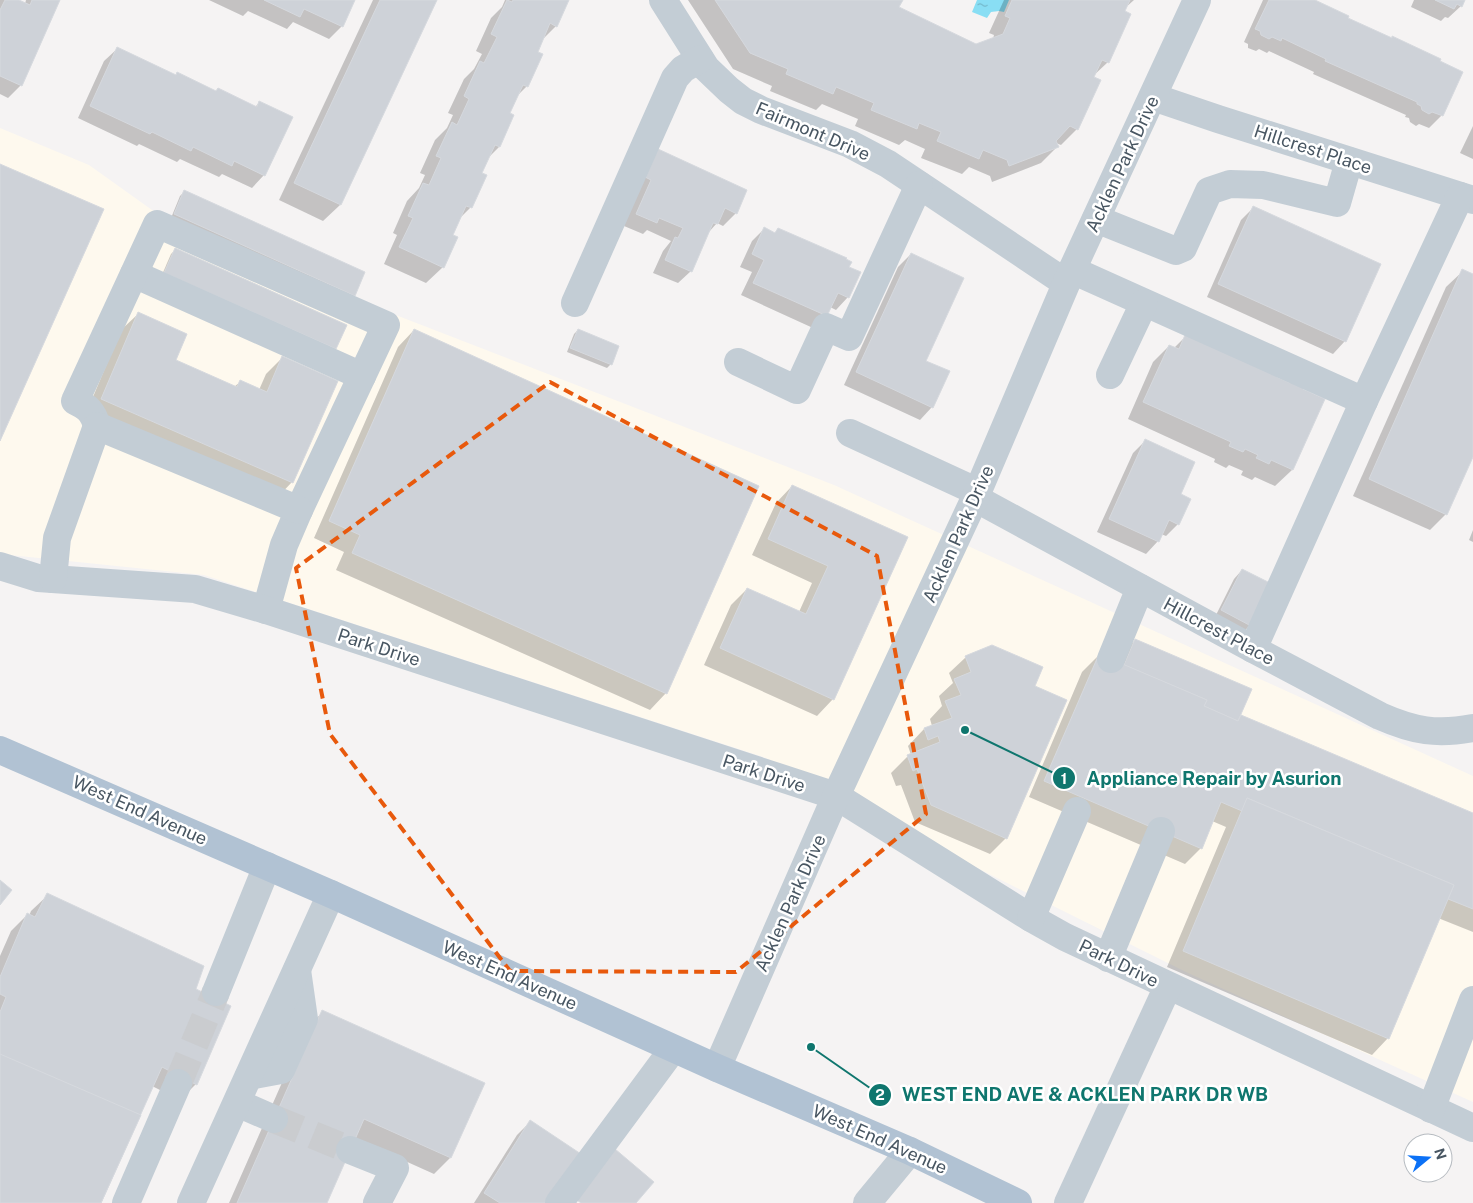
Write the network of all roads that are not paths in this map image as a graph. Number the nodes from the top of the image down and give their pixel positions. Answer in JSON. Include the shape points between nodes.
{"nodes":[{"id":1,"x":663,"y":0,"type":"edge"},
{"id":2,"x":1197,"y":0,"type":"edge"},
{"id":3,"x":700,"y":59,"type":"junction"},
{"id":4,"x":1153,"y":97,"type":"junction"},
{"id":5,"x":1349,"y":161,"type":"junction"},
{"id":6,"x":919,"y":185,"type":"junction"},
{"id":7,"x":1466,"y":198,"type":"edge"},
{"id":8,"x":1096,"y":219,"type":"junction"},
{"id":9,"x":134,"y":274,"type":"junction"},
{"id":10,"x":1069,"y":276,"type":"junction"},
{"id":11,"x":576,"y":303,"type":"dead end"},
{"id":12,"x":1144,"y":303,"type":"junction"},
{"id":13,"x":738,"y":362,"type":"dead end"},
{"id":14,"x":1110,"y":375,"type":"dead end"},
{"id":15,"x":362,"y":376,"type":"junction"},
{"id":16,"x":1364,"y":401,"type":"junction"},
{"id":17,"x":97,"y":426,"type":"junction"},
{"id":18,"x":850,"y":433,"type":"dead end"},
{"id":19,"x":977,"y":495,"type":"junction"},
{"id":20,"x":298,"y":510,"type":"junction"},
{"id":21,"x":0,"y":566,"type":"edge"},
{"id":22,"x":53,"y":579,"type":"junction"},
{"id":23,"x":1140,"y":588,"type":"junction"},
{"id":24,"x":266,"y":610,"type":"junction"},
{"id":25,"x":1253,"y":649,"type":"junction"},
{"id":26,"x":1111,"y":659,"type":"dead end"},
{"id":27,"x":1473,"y":728,"type":"edge"},
{"id":28,"x":0,"y":750,"type":"edge"},
{"id":29,"x":836,"y":796,"type":"junction"},
{"id":30,"x":1077,"y":811,"type":"dead end"},
{"id":31,"x":1161,"y":831,"type":"dead end"},
{"id":32,"x":266,"y":866,"type":"junction"},
{"id":33,"x":332,"y":894,"type":"junction"},
{"id":34,"x":1031,"y":918,"type":"junction"},
{"id":35,"x":1108,"y":958,"type":"junction"},
{"id":36,"x":1168,"y":986,"type":"junction"},
{"id":37,"x":216,"y":992,"type":"tunnel mouth"},
{"id":38,"x":1473,"y":1000,"type":"edge"},
{"id":39,"x":674,"y":1049,"type":"junction"},
{"id":40,"x":717,"y":1068,"type":"junction"},
{"id":41,"x":178,"y":1083,"type":"tunnel mouth"},
{"id":42,"x":237,"y":1103,"type":"junction"},
{"id":43,"x":1431,"y":1109,"type":"junction"},
{"id":44,"x":274,"y":1119,"type":"tunnel mouth"},
{"id":45,"x":1473,"y":1128,"type":"edge"},
{"id":46,"x":350,"y":1150,"type":"tunnel mouth"},
{"id":47,"x":910,"y":1151,"type":"junction"},
{"id":48,"x":126,"y":1203,"type":"edge"},
{"id":49,"x":192,"y":1203,"type":"edge"},
{"id":50,"x":377,"y":1203,"type":"edge"},
{"id":51,"x":559,"y":1203,"type":"edge"},
{"id":52,"x":867,"y":1203,"type":"edge"},
{"id":53,"x":1018,"y":1203,"type":"edge"},
{"id":54,"x":1068,"y":1203,"type":"edge"}],
"edges":[{"from":1,"to":3,"type":"street","name":"Fairmont Drive"},
{"from":2,"to":4,"type":"street","name":"Acklen Park Drive"},
{"from":3,"to":6,"type":"street","name":"Fairmont Drive","via":[[717,80],[743,101],[850,144]]},
{"from":3,"to":11,"type":"street","via":[[675,78]]},
{"from":4,"to":5,"type":"street","name":"Hillcrest Place"},
{"from":4,"to":8,"type":"street","name":"Acklen Park Drive"},
{"from":5,"to":7,"type":"street","name":"Hillcrest Place"},
{"from":5,"to":8,"type":"street","via":[[1337,203],[1262,185],[1230,184],[1209,191],[1183,248],[1176,251]]},
{"from":6,"to":10,"type":"street","name":"Fairmont Drive"},
{"from":6,"to":13,"type":"street","via":[[849,337],[826,327],[797,390]]},
{"from":7,"to":16,"type":"street"},
{"from":8,"to":10,"type":"street","name":"Acklen Park Drive"},
{"from":9,"to":15,"type":"street"},
{"from":9,"to":15,"type":"street","via":[[157,224],[386,325]]},
{"from":9,"to":17,"type":"street","via":[[75,401],[88,408]]},
{"from":10,"to":12,"type":"street","name":"Fairmont Drive"},
{"from":10,"to":19,"type":"street","name":"Acklen Park Drive"},
{"from":12,"to":14,"type":"street"},
{"from":12,"to":16,"type":"street","name":"Fairmont Drive"},
{"from":15,"to":20,"type":"street"},
{"from":16,"to":25,"type":"street"},
{"from":17,"to":20,"type":"street"},
{"from":17,"to":22,"type":"street","via":[[57,538]]},
{"from":18,"to":19,"type":"street","name":"Hillcrest Place"},
{"from":19,"to":23,"type":"street","name":"Hillcrest Place"},
{"from":19,"to":29,"type":"street","name":"Acklen Park Drive"},
{"from":20,"to":24,"type":"street"},
{"from":21,"to":22,"type":"street","name":"Park Drive","via":[[38,578]]},
{"from":22,"to":24,"type":"street","name":"Park Drive","via":[[195,589]]},
{"from":23,"to":25,"type":"street","name":"Hillcrest Place"},
{"from":23,"to":26,"type":"street"},
{"from":24,"to":29,"type":"street","name":"Park Drive"},
{"from":25,"to":27,"type":"street","name":"Hillcrest Place","via":[[1402,725],[1440,732]]},
{"from":28,"to":32,"type":"main road","name":"West End Avenue"},
{"from":29,"to":34,"type":"street","name":"Park Drive"},
{"from":29,"to":40,"type":"street","name":"Acklen Park Drive"},
{"from":30,"to":34,"type":"street"},
{"from":31,"to":35,"type":"street"},
{"from":32,"to":33,"type":"main road","name":"West End Avenue"},
{"from":32,"to":37,"type":"street"},
{"from":33,"to":39,"type":"main road","name":"West End Avenue"},
{"from":33,"to":42,"type":"street"},
{"from":34,"to":35,"type":"street","name":"Park Drive"},
{"from":35,"to":36,"type":"street","name":"Park Drive"},
{"from":36,"to":43,"type":"street","name":"Park Drive"},
{"from":36,"to":54,"type":"street"},
{"from":38,"to":43,"type":"street"},
{"from":39,"to":40,"type":"main road","name":"West End Avenue"},
{"from":39,"to":51,"type":"street"},
{"from":40,"to":47,"type":"main road","name":"West End Avenue"},
{"from":41,"to":48,"type":"street"},
{"from":42,"to":44,"type":"street"},
{"from":42,"to":49,"type":"street"},
{"from":43,"to":45,"type":"street","name":"Park Drive"},
{"from":46,"to":50,"type":"street","via":[[395,1168]]},
{"from":47,"to":52,"type":"street"},
{"from":47,"to":53,"type":"main road","name":"West End Avenue"}]}
